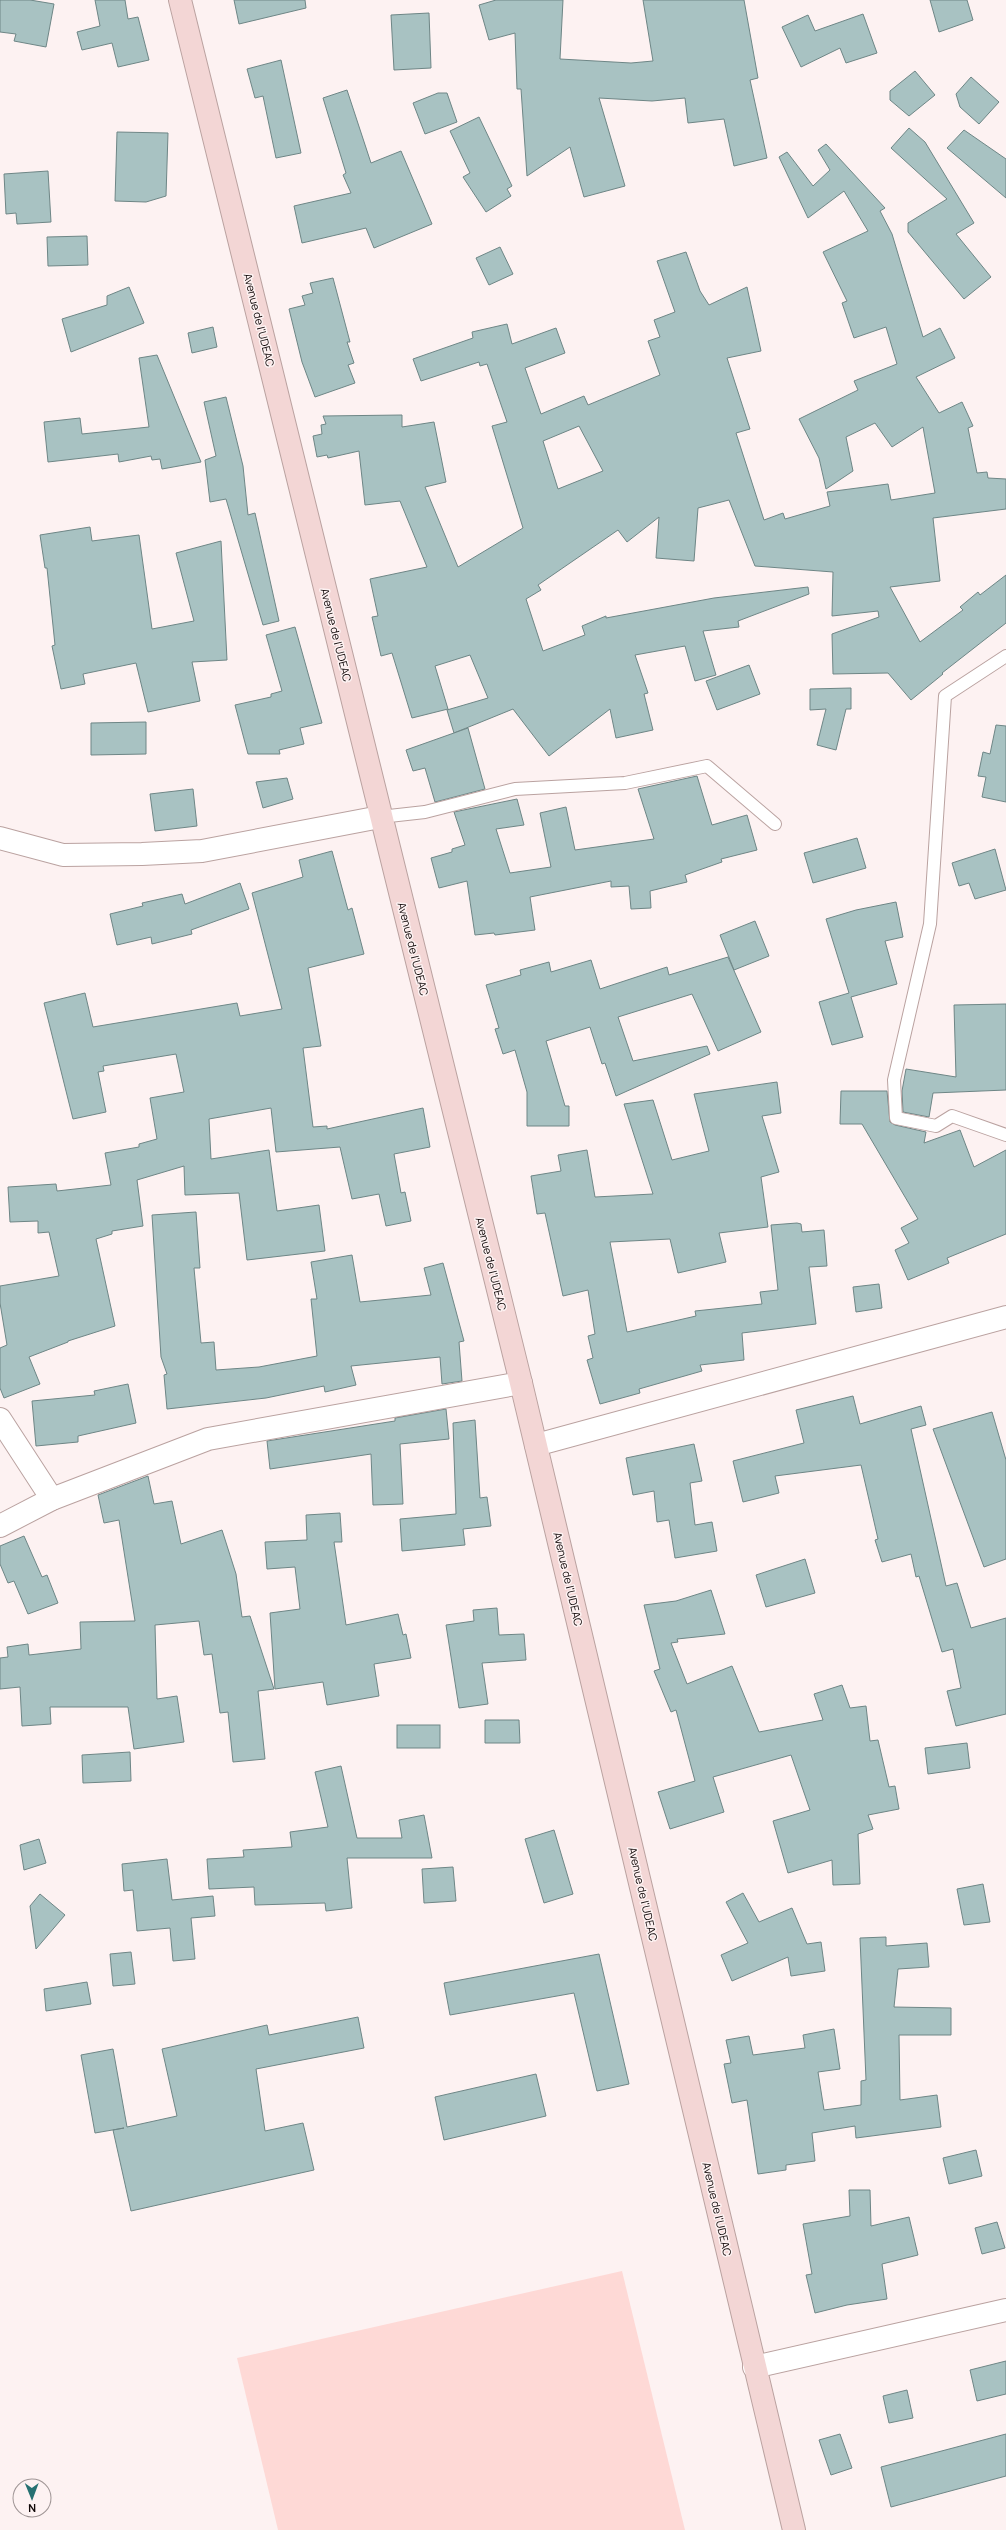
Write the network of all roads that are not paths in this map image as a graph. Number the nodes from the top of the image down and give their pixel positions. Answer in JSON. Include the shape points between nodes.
{"nodes":[{"id":1,"x":180,"y":0,"type":"edge"},
{"id":2,"x":1006,"y":656,"type":"edge"},
{"id":3,"x":380,"y":817,"type":"junction"},
{"id":4,"x":775,"y":824,"type":"dead end"},
{"id":5,"x":0,"y":838,"type":"edge"},
{"id":6,"x":1006,"y":1135,"type":"edge"},
{"id":7,"x":1006,"y":1317,"type":"edge"},
{"id":8,"x":521,"y":1383,"type":"junction"},
{"id":9,"x":0,"y":1419,"type":"edge"},
{"id":10,"x":536,"y":1446,"type":"junction"},
{"id":11,"x":52,"y":1499,"type":"junction"},
{"id":12,"x":0,"y":1526,"type":"edge"},
{"id":13,"x":1006,"y":2310,"type":"edge"},
{"id":14,"x":754,"y":2368,"type":"junction"},
{"id":15,"x":794,"y":2530,"type":"edge"}],
"edges":[{"from":1,"to":3,"type":"main road","name":"Avenue de I'UDEAC"},
{"from":2,"to":6,"type":"lane","via":[[945,696],[930,924],[894,1080],[896,1118],[936,1126],[952,1116]]},
{"from":3,"to":4,"type":"lane","via":[[425,812],[515,789],[625,783],[707,766]]},
{"from":3,"to":5,"type":"street","via":[[202,851],[150,854],[62,855]]},
{"from":3,"to":8,"type":"main road","name":"Avenue de I'UDEAC"},
{"from":7,"to":10,"type":"street"},
{"from":8,"to":10,"type":"main road","name":"Avenue de I'UDEAC"},
{"from":8,"to":11,"type":"street","via":[[208,1439]]},
{"from":9,"to":11,"type":"street"},
{"from":10,"to":14,"type":"main road","name":"Avenue de I'UDEAC"},
{"from":11,"to":12,"type":"street"},
{"from":13,"to":14,"type":"street","via":[[890,2334]]},
{"from":14,"to":15,"type":"main road","name":"Avenue de I'UDEAC"}]}
